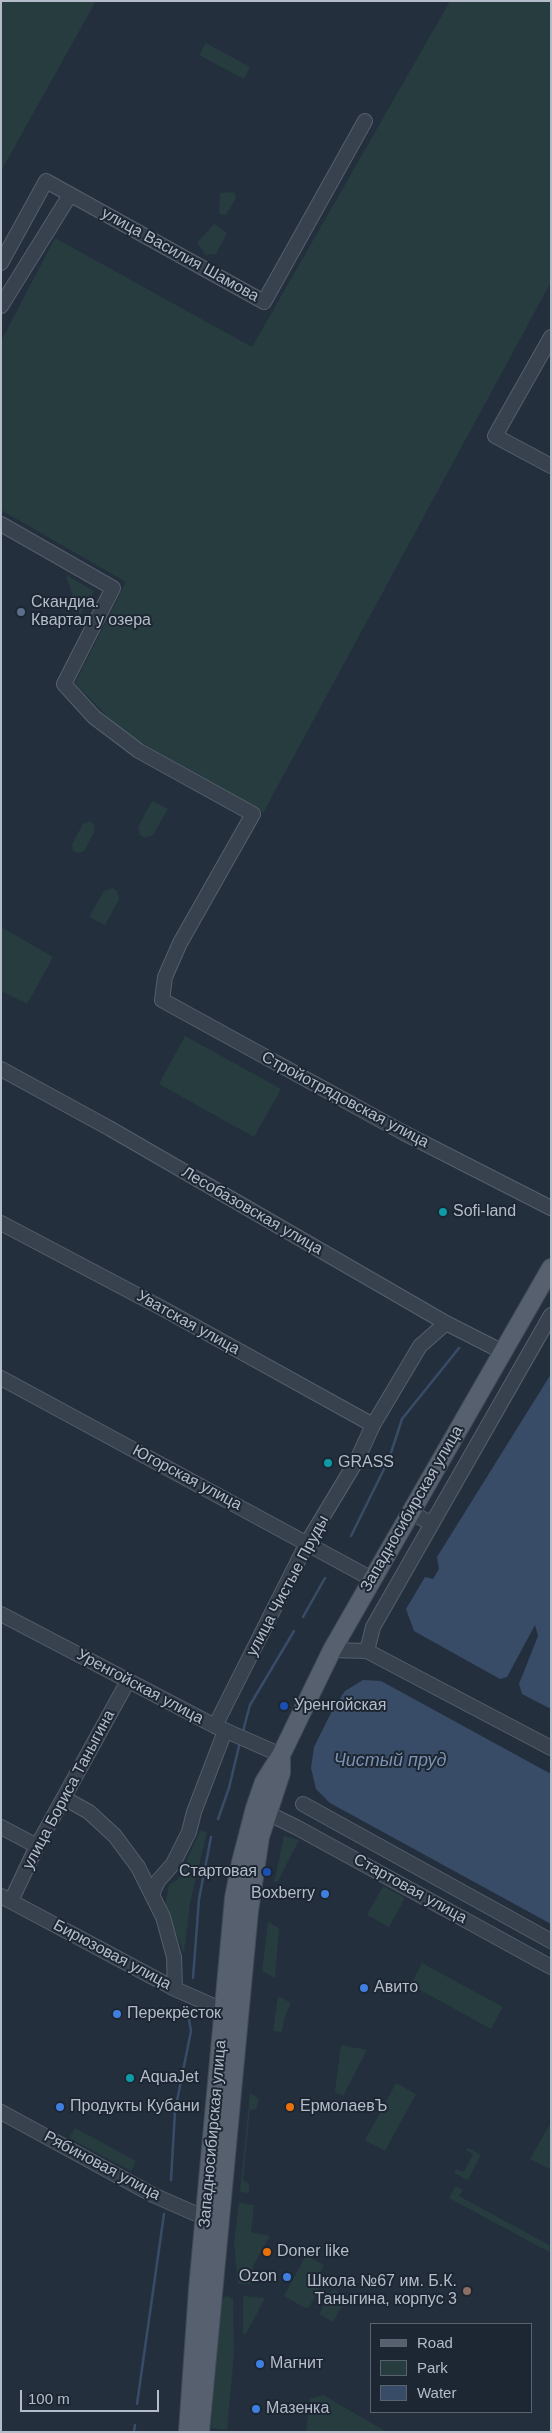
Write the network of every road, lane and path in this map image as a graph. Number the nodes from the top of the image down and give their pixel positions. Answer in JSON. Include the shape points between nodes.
{"nodes":[{"id":1,"x":365,"y":121,"type":"dead end"},
{"id":2,"x":70,"y":195,"type":"junction"},
{"id":3,"x":1,"y":263,"type":"edge"},
{"id":4,"x":1,"y":306,"type":"edge"},
{"id":5,"x":551,"y":337,"type":"edge"},
{"id":6,"x":551,"y":466,"type":"edge"},
{"id":7,"x":1,"y":524,"type":"edge"},
{"id":8,"x":1,"y":1069,"type":"edge"},
{"id":9,"x":551,"y":1208,"type":"edge"},
{"id":10,"x":1,"y":1223,"type":"edge"},
{"id":11,"x":551,"y":1268,"type":"edge"},
{"id":12,"x":551,"y":1314,"type":"edge"},
{"id":13,"x":446,"y":1323,"type":"junction"},
{"id":14,"x":499,"y":1359,"type":"junction"},
{"id":15,"x":1,"y":1378,"type":"edge"},
{"id":16,"x":515,"y":1378,"type":"junction"},
{"id":17,"x":373,"y":1425,"type":"junction"},
{"id":18,"x":450,"y":1444,"type":"junction"},
{"id":19,"x":471,"y":1456,"type":"junction"},
{"id":20,"x":410,"y":1512,"type":"junction"},
{"id":21,"x":432,"y":1524,"type":"junction"},
{"id":22,"x":307,"y":1543,"type":"junction"},
{"id":23,"x":372,"y":1579,"type":"junction"},
{"id":24,"x":1,"y":1614,"type":"edge"},
{"id":25,"x":332,"y":1650,"type":"junction"},
{"id":26,"x":367,"y":1650,"type":"junction"},
{"id":27,"x":128,"y":1681,"type":"junction"},
{"id":28,"x":220,"y":1728,"type":"junction"},
{"id":29,"x":551,"y":1748,"type":"edge"},
{"id":30,"x":281,"y":1755,"type":"junction"},
{"id":31,"x":64,"y":1798,"type":"junction"},
{"id":32,"x":303,"y":1804,"type":"dead end"},
{"id":33,"x":262,"y":1810,"type":"junction"},
{"id":34,"x":1,"y":1827,"type":"edge"},
{"id":35,"x":37,"y":1846,"type":"junction"},
{"id":36,"x":152,"y":1894,"type":"junction"},
{"id":37,"x":6,"y":1898,"type":"edge"},
{"id":38,"x":551,"y":1941,"type":"edge"},
{"id":39,"x":551,"y":1967,"type":"edge"},
{"id":40,"x":175,"y":1989,"type":"junction"},
{"id":41,"x":225,"y":2011,"type":"junction"},
{"id":42,"x":1,"y":2112,"type":"edge"},
{"id":43,"x":205,"y":2215,"type":"junction"},
{"id":44,"x":188,"y":2432,"type":"edge"},
{"id":45,"x":200,"y":2432,"type":"edge"}],
"edges":[{"from":1,"to":2,"type":"street","name":"улица Василия Шамова","via":[[264,302]]},
{"from":2,"to":3,"type":"street","name":"улица Василия Шамова","via":[[46,181]]},
{"from":2,"to":4,"type":"street"},
{"from":5,"to":6,"type":"street","via":[[495,436]]},
{"from":7,"to":9,"type":"street","name":"Стройотрядовская улица","via":[[114,588],[64,684],[94,717],[139,751],[253,814],[180,943],[165,976],[162,1000],[404,1133]]},
{"from":8,"to":13,"type":"street","name":"Лесобазовская улица"},
{"from":10,"to":17,"type":"street","name":"Уватская улица"},
{"from":11,"to":14,"type":"main road","name":"Западносибирская улица"},
{"from":12,"to":16,"type":"street"},
{"from":13,"to":14,"type":"street","name":"Лесобазовская улица"},
{"from":13,"to":17,"type":"street","name":"улица Чистые Пруды","via":[[420,1346]]},
{"from":14,"to":16,"type":"street","name":"Лесобазовская улица"},
{"from":14,"to":18,"type":"main road","name":"Западносибирская улица"},
{"from":15,"to":22,"type":"street","name":"Югорская улица"},
{"from":16,"to":19,"type":"street"},
{"from":17,"to":22,"type":"street","name":"улица Чистые Пруды","via":[[357,1460]]},
{"from":18,"to":19,"type":"street"},
{"from":18,"to":20,"type":"main road","name":"Западносибирская улица"},
{"from":19,"to":21,"type":"street"},
{"from":20,"to":21,"type":"street"},
{"from":20,"to":23,"type":"main road","name":"Западносибирская улица"},
{"from":21,"to":26,"type":"street","via":[[373,1627]]},
{"from":22,"to":23,"type":"street","name":"Югорская улица"},
{"from":22,"to":28,"type":"street","name":"улица Чистые Пруды"},
{"from":23,"to":25,"type":"main road","name":"Западносибирская улица"},
{"from":24,"to":27,"type":"street","name":"Уренгойская улица"},
{"from":25,"to":26,"type":"street"},
{"from":25,"to":30,"type":"main road","name":"Западносибирская улица"},
{"from":26,"to":29,"type":"street"},
{"from":27,"to":28,"type":"street","name":"Уренгойская улица"},
{"from":27,"to":31,"type":"street","name":"улица Бориса Таныгина"},
{"from":28,"to":30,"type":"street","name":"Уренгойская улица"},
{"from":28,"to":36,"type":"street","name":"улица Чистые Пруды","via":[[189,1832],[173,1864]]},
{"from":30,"to":33,"type":"main road","name":"Западносибирская улица","via":[[264,1782]]},
{"from":31,"to":35,"type":"street","name":"улица Бориса Таныгина"},
{"from":31,"to":36,"type":"street","via":[[89,1812],[115,1836],[138,1867]]},
{"from":32,"to":38,"type":"street"},
{"from":33,"to":39,"type":"street","name":"Стартовая улица"},
{"from":33,"to":41,"type":"main road","name":"Западносибирская улица","via":[[241,1862],[234,1898]]},
{"from":33,"to":45,"type":"main road","name":"Западносибирская улица","via":[[248,1920]]},
{"from":34,"to":35,"type":"street"},
{"from":35,"to":37,"type":"street","name":"улица Бориса Таныгина"},
{"from":36,"to":40,"type":"street","via":[[164,1917],[174,1958]]},
{"from":37,"to":40,"type":"street","name":"Бирюзовая улица"},
{"from":40,"to":41,"type":"street","name":"Бирюзовая улица"},
{"from":41,"to":43,"type":"main road","name":"Западносибирская улица"},
{"from":42,"to":43,"type":"street","name":"Рябиновая улица","via":[[153,2196]]},
{"from":43,"to":44,"type":"main road","name":"Западносибирская улица"}]}
